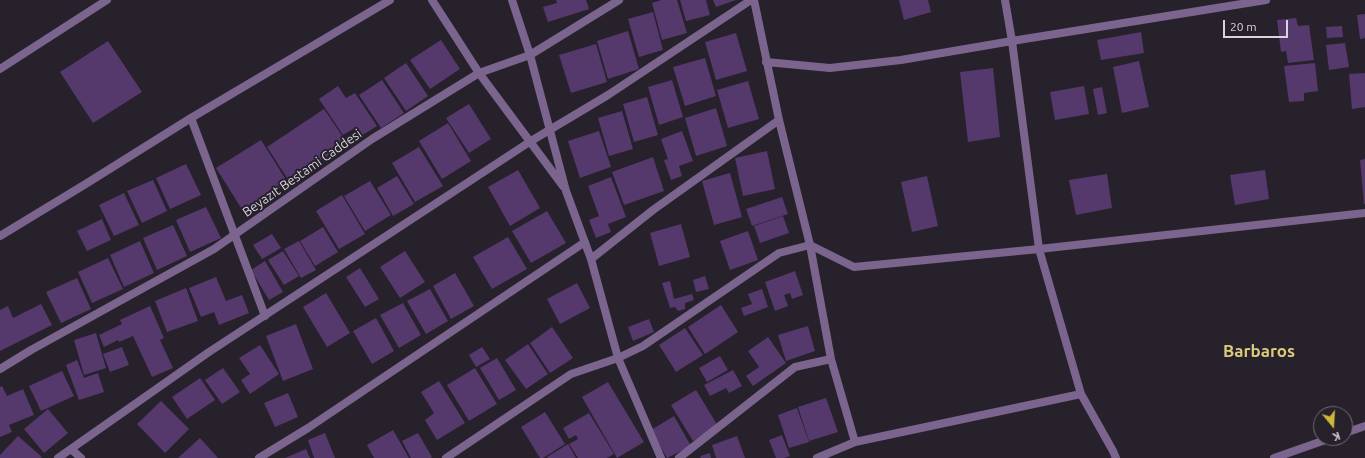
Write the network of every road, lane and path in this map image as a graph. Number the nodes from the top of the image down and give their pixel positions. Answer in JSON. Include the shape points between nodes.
{"nodes":[{"id":1,"x":107,"y":0,"type":"edge"},
{"id":2,"x":390,"y":0,"type":"edge"},
{"id":3,"x":432,"y":0,"type":"edge"},
{"id":4,"x":512,"y":0,"type":"edge"},
{"id":5,"x":619,"y":0,"type":"edge"},
{"id":6,"x":751,"y":0,"type":"edge"},
{"id":7,"x":754,"y":0,"type":"edge"},
{"id":8,"x":1005,"y":0,"type":"edge"},
{"id":9,"x":1266,"y":0,"type":"edge"},
{"id":10,"x":1012,"y":41,"type":"junction"},
{"id":11,"x":530,"y":55,"type":"junction"},
{"id":12,"x":766,"y":62,"type":"junction"},
{"id":13,"x":0,"y":69,"type":"edge"},
{"id":14,"x":479,"y":73,"type":"junction"},
{"id":15,"x":192,"y":118,"type":"junction"},
{"id":16,"x":779,"y":120,"type":"junction"},
{"id":17,"x":550,"y":129,"type":"junction"},
{"id":18,"x":531,"y":141,"type":"junction"},
{"id":19,"x":566,"y":191,"type":"junction"},
{"id":20,"x":1365,"y":213,"type":"edge"},
{"id":21,"x":234,"y":235,"type":"junction"},
{"id":22,"x":0,"y":236,"type":"edge"},
{"id":23,"x":585,"y":242,"type":"junction"},
{"id":24,"x":810,"y":245,"type":"junction"},
{"id":25,"x":1039,"y":249,"type":"junction"},
{"id":26,"x":591,"y":259,"type":"junction"},
{"id":27,"x":265,"y":316,"type":"junction"},
{"id":28,"x":618,"y":358,"type":"junction"},
{"id":29,"x":832,"y":359,"type":"junction"},
{"id":30,"x":0,"y":369,"type":"edge"},
{"id":31,"x":1081,"y":394,"type":"junction"},
{"id":32,"x":1365,"y":426,"type":"edge"},
{"id":33,"x":1353,"y":430,"type":"edge"},
{"id":34,"x":855,"y":442,"type":"junction"},
{"id":35,"x":1313,"y":444,"type":"edge"},
{"id":36,"x":71,"y":449,"type":"junction"},
{"id":37,"x":58,"y":458,"type":"edge"},
{"id":38,"x":81,"y":458,"type":"edge"},
{"id":39,"x":259,"y":458,"type":"edge"},
{"id":40,"x":446,"y":458,"type":"edge"},
{"id":41,"x":661,"y":458,"type":"edge"},
{"id":42,"x":679,"y":458,"type":"edge"},
{"id":43,"x":817,"y":458,"type":"edge"},
{"id":44,"x":1116,"y":458,"type":"edge"},
{"id":45,"x":1274,"y":458,"type":"edge"}],
"edges":[{"from":1,"to":13,"type":"street"},
{"from":2,"to":15,"type":"street"},
{"from":3,"to":14,"type":"street"},
{"from":4,"to":11,"type":"street"},
{"from":5,"to":11,"type":"street","name":"Beyazıt Bestami Caddesi"},
{"from":6,"to":17,"type":"street","via":[[608,95]]},
{"from":7,"to":12,"type":"street"},
{"from":8,"to":10,"type":"street"},
{"from":9,"to":10,"type":"street"},
{"from":10,"to":12,"type":"street","via":[[901,60],[830,68]]},
{"from":10,"to":25,"type":"street"},
{"from":11,"to":14,"type":"street","name":"Beyazıt Bestami Caddesi"},
{"from":11,"to":17,"type":"street"},
{"from":12,"to":16,"type":"street"},
{"from":14,"to":18,"type":"street"},
{"from":14,"to":21,"type":"street","name":"Beyazıt Bestami Caddesi","via":[[372,139]]},
{"from":15,"to":21,"type":"street"},
{"from":15,"to":22,"type":"street"},
{"from":16,"to":24,"type":"street"},
{"from":16,"to":26,"type":"street","via":[[653,210]]},
{"from":17,"to":18,"type":"street"},
{"from":17,"to":19,"type":"street"},
{"from":18,"to":19,"type":"street"},
{"from":18,"to":27,"type":"street"},
{"from":19,"to":23,"type":"street"},
{"from":20,"to":25,"type":"street"},
{"from":21,"to":27,"type":"street"},
{"from":21,"to":30,"type":"street","name":"Beyazıt Bestami Caddesi","via":[[214,249]]},
{"from":23,"to":26,"type":"street"},
{"from":23,"to":39,"type":"street","via":[[308,428]]},
{"from":24,"to":25,"type":"street","via":[[854,267]]},
{"from":24,"to":28,"type":"street","via":[[779,253],[643,346]]},
{"from":24,"to":29,"type":"street"},
{"from":25,"to":31,"type":"street"},
{"from":26,"to":28,"type":"street"},
{"from":27,"to":36,"type":"street"},
{"from":28,"to":40,"type":"street","via":[[571,374]]},
{"from":28,"to":41,"type":"street"},
{"from":29,"to":34,"type":"street"},
{"from":29,"to":42,"type":"street","via":[[795,366]]},
{"from":31,"to":34,"type":"street"},
{"from":31,"to":44,"type":"street"},
{"from":32,"to":33,"type":"street"},
{"from":34,"to":43,"type":"street"},
{"from":35,"to":45,"type":"street"},
{"from":36,"to":37,"type":"street"},
{"from":36,"to":38,"type":"street"}]}
